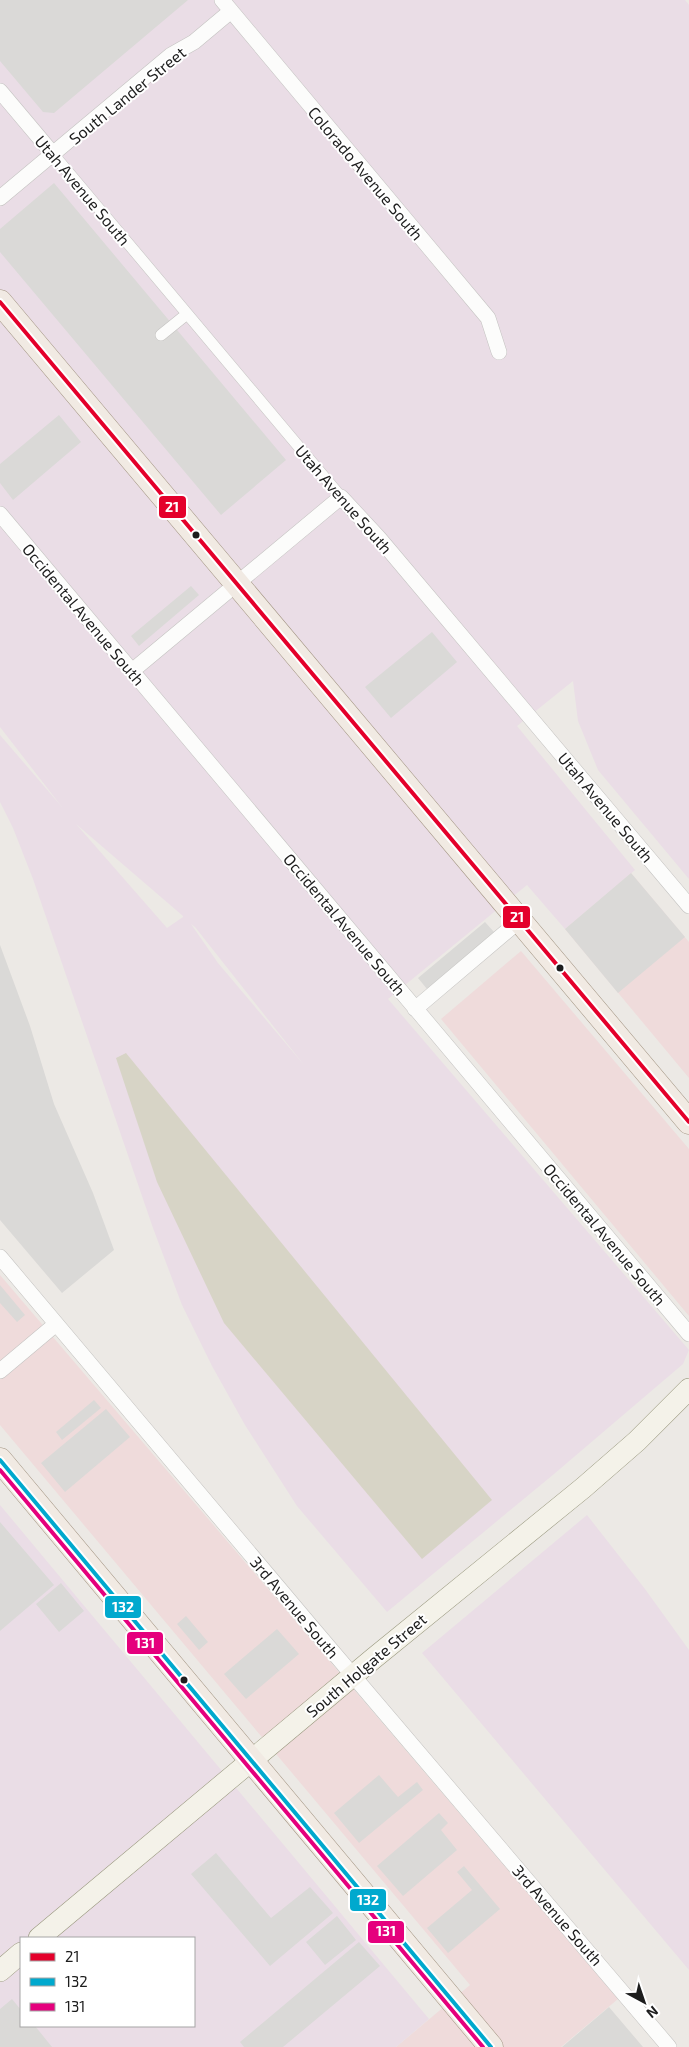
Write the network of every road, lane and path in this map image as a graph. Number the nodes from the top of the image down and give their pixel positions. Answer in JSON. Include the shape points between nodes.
{"nodes":[{"id":1,"x":226,"y":5,"type":"edge"},
{"id":2,"x":0,"y":91,"type":"edge"},
{"id":3,"x":53,"y":154,"type":"junction"},
{"id":4,"x":0,"y":198,"type":"edge"},
{"id":5,"x":0,"y":302,"type":"edge"},
{"id":6,"x":187,"y":314,"type":"junction"},
{"id":7,"x":161,"y":335,"type":"dead end"},
{"id":8,"x":499,"y":352,"type":"dead end"},
{"id":9,"x":341,"y":497,"type":"junction"},
{"id":10,"x":0,"y":514,"type":"edge"},
{"id":11,"x":236,"y":584,"type":"junction"},
{"id":12,"x":132,"y":671,"type":"junction"},
{"id":13,"x":689,"y":906,"type":"edge"},
{"id":14,"x":520,"y":920,"type":"junction"},
{"id":15,"x":415,"y":1008,"type":"junction"},
{"id":16,"x":689,"y":1122,"type":"edge"},
{"id":17,"x":0,"y":1256,"type":"edge"},
{"id":18,"x":56,"y":1324,"type":"junction"},
{"id":19,"x":689,"y":1334,"type":"edge"},
{"id":20,"x":0,"y":1371,"type":"edge"},
{"id":21,"x":689,"y":1389,"type":"edge"},
{"id":22,"x":0,"y":1460,"type":"edge"},
{"id":23,"x":353,"y":1675,"type":"junction"},
{"id":24,"x":252,"y":1760,"type":"junction"},
{"id":25,"x":40,"y":1937,"type":"edge"},
{"id":26,"x":20,"y":1954,"type":"edge"},
{"id":27,"x":0,"y":1971,"type":"edge"},
{"id":28,"x":491,"y":2047,"type":"edge"},
{"id":29,"x":669,"y":2047,"type":"edge"}],
"edges":[{"from":1,"to":3,"type":"street","name":"South Lander Street","via":[[194,42],[171,54]]},
{"from":1,"to":8,"type":"street","name":"Colorado Avenue South","via":[[488,318]]},
{"from":2,"to":3,"type":"street","name":"Utah Avenue South"},
{"from":3,"to":4,"type":"street","name":"South Lander Street"},
{"from":3,"to":6,"type":"street","name":"Utah Avenue South"},
{"from":5,"to":11,"type":"main road"},
{"from":6,"to":7,"type":"street"},
{"from":6,"to":9,"type":"street","name":"Utah Avenue South"},
{"from":9,"to":11,"type":"street"},
{"from":9,"to":13,"type":"street","name":"Utah Avenue South"},
{"from":10,"to":12,"type":"street","name":"Occidental Avenue South"},
{"from":11,"to":12,"type":"street"},
{"from":11,"to":14,"type":"main road"},
{"from":12,"to":15,"type":"street","name":"Occidental Avenue South"},
{"from":14,"to":15,"type":"street"},
{"from":14,"to":16,"type":"main road"},
{"from":15,"to":19,"type":"street","name":"Occidental Avenue South"},
{"from":17,"to":18,"type":"street","name":"3rd Avenue South"},
{"from":18,"to":20,"type":"street"},
{"from":18,"to":23,"type":"street","name":"3rd Avenue South"},
{"from":21,"to":23,"type":"main road","name":"South Holgate Street","via":[[637,1442],[583,1488]]},
{"from":22,"to":24,"type":"main road"},
{"from":23,"to":24,"type":"main road","name":"South Holgate Street"},
{"from":23,"to":29,"type":"street","name":"3rd Avenue South"},
{"from":24,"to":25,"type":"main road","name":"South Holgate Street"},
{"from":24,"to":28,"type":"main road"},
{"from":26,"to":27,"type":"main road"}]}
